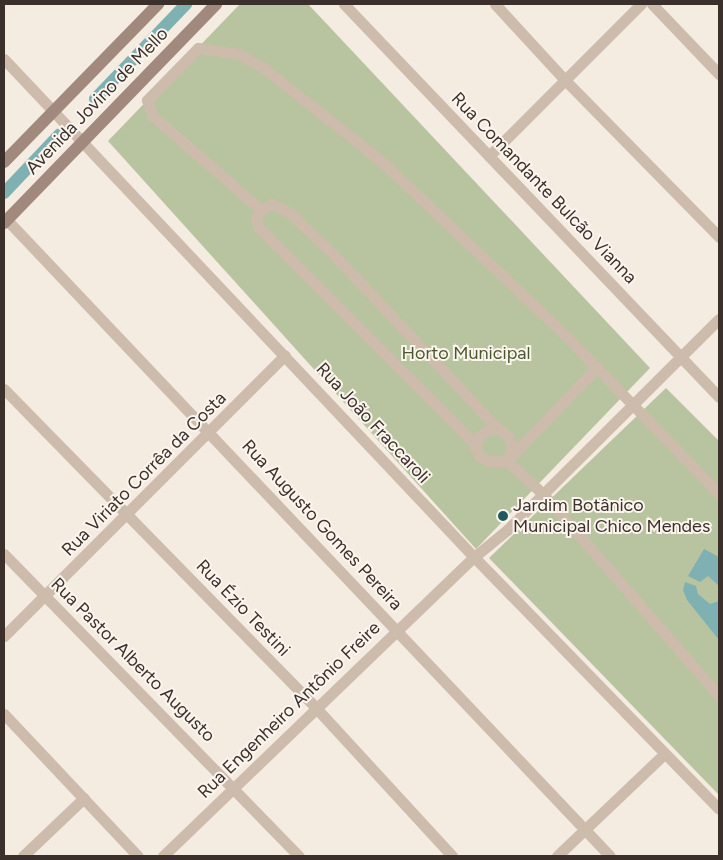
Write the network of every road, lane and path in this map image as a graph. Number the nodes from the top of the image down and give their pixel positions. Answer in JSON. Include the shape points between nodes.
{"nodes":[{"id":1,"x":158,"y":4,"type":"edge"},
{"id":2,"x":216,"y":4,"type":"edge"},
{"id":3,"x":344,"y":4,"type":"edge"},
{"id":4,"x":495,"y":4,"type":"edge"},
{"id":5,"x":640,"y":4,"type":"edge"},
{"id":6,"x":652,"y":4,"type":"edge"},
{"id":7,"x":4,"y":59,"type":"edge"},
{"id":8,"x":719,"y":74,"type":"edge"},
{"id":9,"x":563,"y":78,"type":"junction"},
{"id":10,"x":54,"y":110,"type":"junction"},
{"id":11,"x":83,"y":141,"type":"junction"},
{"id":12,"x":489,"y":156,"type":"junction"},
{"id":13,"x":4,"y":162,"type":"edge"},
{"id":14,"x":261,"y":210,"type":"junction"},
{"id":15,"x":5,"y":221,"type":"edge"},
{"id":16,"x":719,"y":237,"type":"edge"},
{"id":17,"x":719,"y":319,"type":"edge"},
{"id":18,"x":285,"y":355,"type":"junction"},
{"id":19,"x":681,"y":358,"type":"junction"},
{"id":20,"x":597,"y":367,"type":"junction"},
{"id":21,"x":4,"y":389,"type":"edge"},
{"id":22,"x":719,"y":397,"type":"edge"},
{"id":23,"x":634,"y":404,"type":"junction"},
{"id":24,"x":497,"y":428,"type":"junction"},
{"id":25,"x":210,"y":432,"type":"junction"},
{"id":26,"x":476,"y":445,"type":"junction"},
{"id":27,"x":508,"y":461,"type":"junction"},
{"id":28,"x":543,"y":494,"type":"junction"},
{"id":29,"x":719,"y":494,"type":"edge"},
{"id":30,"x":128,"y":514,"type":"junction"},
{"id":31,"x":4,"y":554,"type":"edge"},
{"id":32,"x":474,"y":557,"type":"junction"},
{"id":33,"x":46,"y":597,"type":"junction"},
{"id":34,"x":398,"y":630,"type":"junction"},
{"id":35,"x":4,"y":636,"type":"edge"},
{"id":36,"x":719,"y":696,"type":"edge"},
{"id":37,"x":317,"y":708,"type":"junction"},
{"id":38,"x":4,"y":714,"type":"edge"},
{"id":39,"x":664,"y":754,"type":"junction"},
{"id":40,"x":233,"y":786,"type":"junction"},
{"id":41,"x":84,"y":798,"type":"junction"},
{"id":42,"x":719,"y":809,"type":"edge"},
{"id":43,"x":584,"y":830,"type":"junction"},
{"id":44,"x":24,"y":856,"type":"edge"},
{"id":45,"x":138,"y":856,"type":"edge"},
{"id":46,"x":163,"y":856,"type":"edge"},
{"id":47,"x":299,"y":856,"type":"edge"},
{"id":48,"x":452,"y":856,"type":"edge"},
{"id":49,"x":557,"y":856,"type":"edge"},
{"id":50,"x":610,"y":856,"type":"edge"}],
"edges":[{"from":1,"to":10,"type":"main road"},
{"from":2,"to":11,"type":"main road","name":"Avenida Jovino de Mello"},
{"from":3,"to":12,"type":"street","name":"Rua Comandante Bulcão Vianna"},
{"from":4,"to":9,"type":"street"},
{"from":5,"to":9,"type":"street"},
{"from":6,"to":8,"type":"street"},
{"from":7,"to":10,"type":"street","name":"Rua João Fraccaroli"},
{"from":9,"to":12,"type":"street"},
{"from":9,"to":16,"type":"street"},
{"from":10,"to":11,"type":"street","name":"Rua João Fraccaroli"},
{"from":10,"to":13,"type":"main road"},
{"from":11,"to":15,"type":"main road","name":"Avenida Jovino de Mello"},
{"from":11,"to":18,"type":"street","name":"Rua João Fraccaroli"},
{"from":12,"to":19,"type":"street","name":"Rua Comandante Bulcão Vianna"},
{"from":14,"to":20,"type":"street","via":[[153,116],[147,100],[198,48],[239,54],[265,69],[381,161]]},
{"from":14,"to":24,"type":"street","via":[[272,204],[290,213],[334,255]]},
{"from":14,"to":26,"type":"street","via":[[256,218],[258,228]]},
{"from":15,"to":25,"type":"street","name":"Rua Augusto Gomes Pereira"},
{"from":17,"to":19,"type":"street","name":"Rua Engenheiro Antônio Freire"},
{"from":18,"to":25,"type":"street","name":"Rua Viriato Corrêa da Costa"},
{"from":18,"to":32,"type":"street","name":"Rua João Fraccaroli"},
{"from":19,"to":22,"type":"street","name":"Rua Comandante Bulcão Vianna"},
{"from":19,"to":23,"type":"street","name":"Rua Engenheiro Antônio Freire"},
{"from":20,"to":23,"type":"street"},
{"from":20,"to":27,"type":"street"},
{"from":21,"to":30,"type":"street","name":"Rua Ézio Testini"},
{"from":23,"to":28,"type":"street","name":"Rua Engenheiro Antônio Freire"},
{"from":23,"to":29,"type":"street"},
{"from":24,"to":26,"type":"street","via":[[483,433]]},
{"from":24,"to":27,"type":"street","via":[[508,436],[512,448]]},
{"from":25,"to":30,"type":"street","name":"Rua Viriato Corrêa da Costa"},
{"from":25,"to":34,"type":"street","name":"Rua Augusto Gomes Pereira"},
{"from":26,"to":27,"type":"street","via":[[479,456],[489,461]]},
{"from":27,"to":28,"type":"street"},
{"from":28,"to":32,"type":"street","name":"Rua Engenheiro Antônio Freire"},
{"from":28,"to":36,"type":"street"},
{"from":30,"to":33,"type":"street","name":"Rua Viriato Corrêa da Costa"},
{"from":30,"to":37,"type":"street","name":"Rua Ézio Testini"},
{"from":31,"to":33,"type":"street","name":"Rua Pastor Alberto Augusto"},
{"from":32,"to":34,"type":"street","name":"Rua Engenheiro Antônio Freire"},
{"from":32,"to":39,"type":"street","name":"Rua João Fraccaroli"},
{"from":33,"to":35,"type":"street","name":"Rua Viriato Corrêa da Costa"},
{"from":33,"to":40,"type":"street","name":"Rua Pastor Alberto Augusto"},
{"from":34,"to":37,"type":"street","name":"Rua Engenheiro Antônio Freire"},
{"from":34,"to":43,"type":"street","name":"Rua Augusto Gomes Pereira"},
{"from":37,"to":40,"type":"street","name":"Rua Engenheiro Antônio Freire"},
{"from":37,"to":48,"type":"street","name":"Rua Ézio Testini"},
{"from":38,"to":41,"type":"street"},
{"from":39,"to":42,"type":"street","name":"Rua João Fraccaroli"},
{"from":39,"to":43,"type":"street"},
{"from":40,"to":46,"type":"street","name":"Rua Engenheiro Antônio Freire"},
{"from":40,"to":47,"type":"street","name":"Rua Pastor Alberto Augusto"},
{"from":41,"to":44,"type":"street"},
{"from":41,"to":45,"type":"street"},
{"from":43,"to":49,"type":"street"},
{"from":43,"to":50,"type":"street","name":"Rua Augusto Gomes Pereira"}]}
